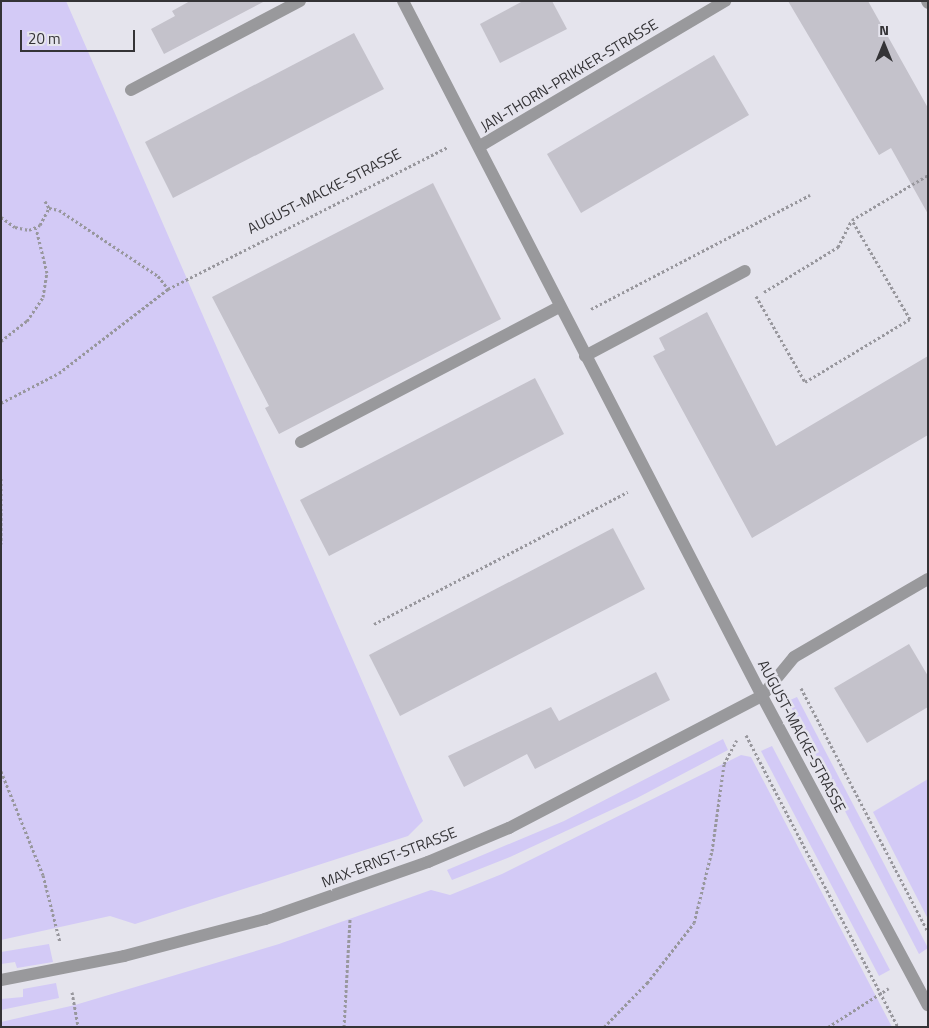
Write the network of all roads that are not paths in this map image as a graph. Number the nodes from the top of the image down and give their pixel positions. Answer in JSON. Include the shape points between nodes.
{"nodes":[{"id":1,"x":300,"y":1,"type":"edge"},
{"id":2,"x":403,"y":1,"type":"edge"},
{"id":3,"x":725,"y":1,"type":"edge"},
{"id":4,"x":131,"y":90,"type":"dead end"},
{"id":5,"x":480,"y":146,"type":"junction"},
{"id":6,"x":744,"y":271,"type":"dead end"},
{"id":7,"x":559,"y":307,"type":"junction"},
{"id":8,"x":585,"y":356,"type":"junction"},
{"id":9,"x":302,"y":442,"type":"dead end"},
{"id":10,"x":928,"y":579,"type":"edge"},
{"id":11,"x":762,"y":696,"type":"junction"},
{"id":12,"x":1,"y":980,"type":"edge"},
{"id":13,"x":928,"y":1005,"type":"edge"}],
"edges":[{"from":1,"to":4,"type":"street"},
{"from":2,"to":5,"type":"street","name":"AUGUST-MACKE-STRASSE"},
{"from":3,"to":5,"type":"street","name":"JAN-THORN-PRIKKER-STRASSE"},
{"from":5,"to":7,"type":"street","name":"AUGUST-MACKE-STRASSE"},
{"from":6,"to":8,"type":"street"},
{"from":7,"to":8,"type":"street","name":"AUGUST-MACKE-STRASSE"},
{"from":7,"to":9,"type":"street"},
{"from":8,"to":11,"type":"street","name":"AUGUST-MACKE-STRASSE"},
{"from":10,"to":11,"type":"street","via":[[794,657]]},
{"from":11,"to":12,"type":"street","name":"MAX-ERNST-STRASSE","via":[[509,828],[352,890],[264,919],[67,968]]},
{"from":11,"to":13,"type":"street","name":"AUGUST-MACKE-STRASSE"}]}
